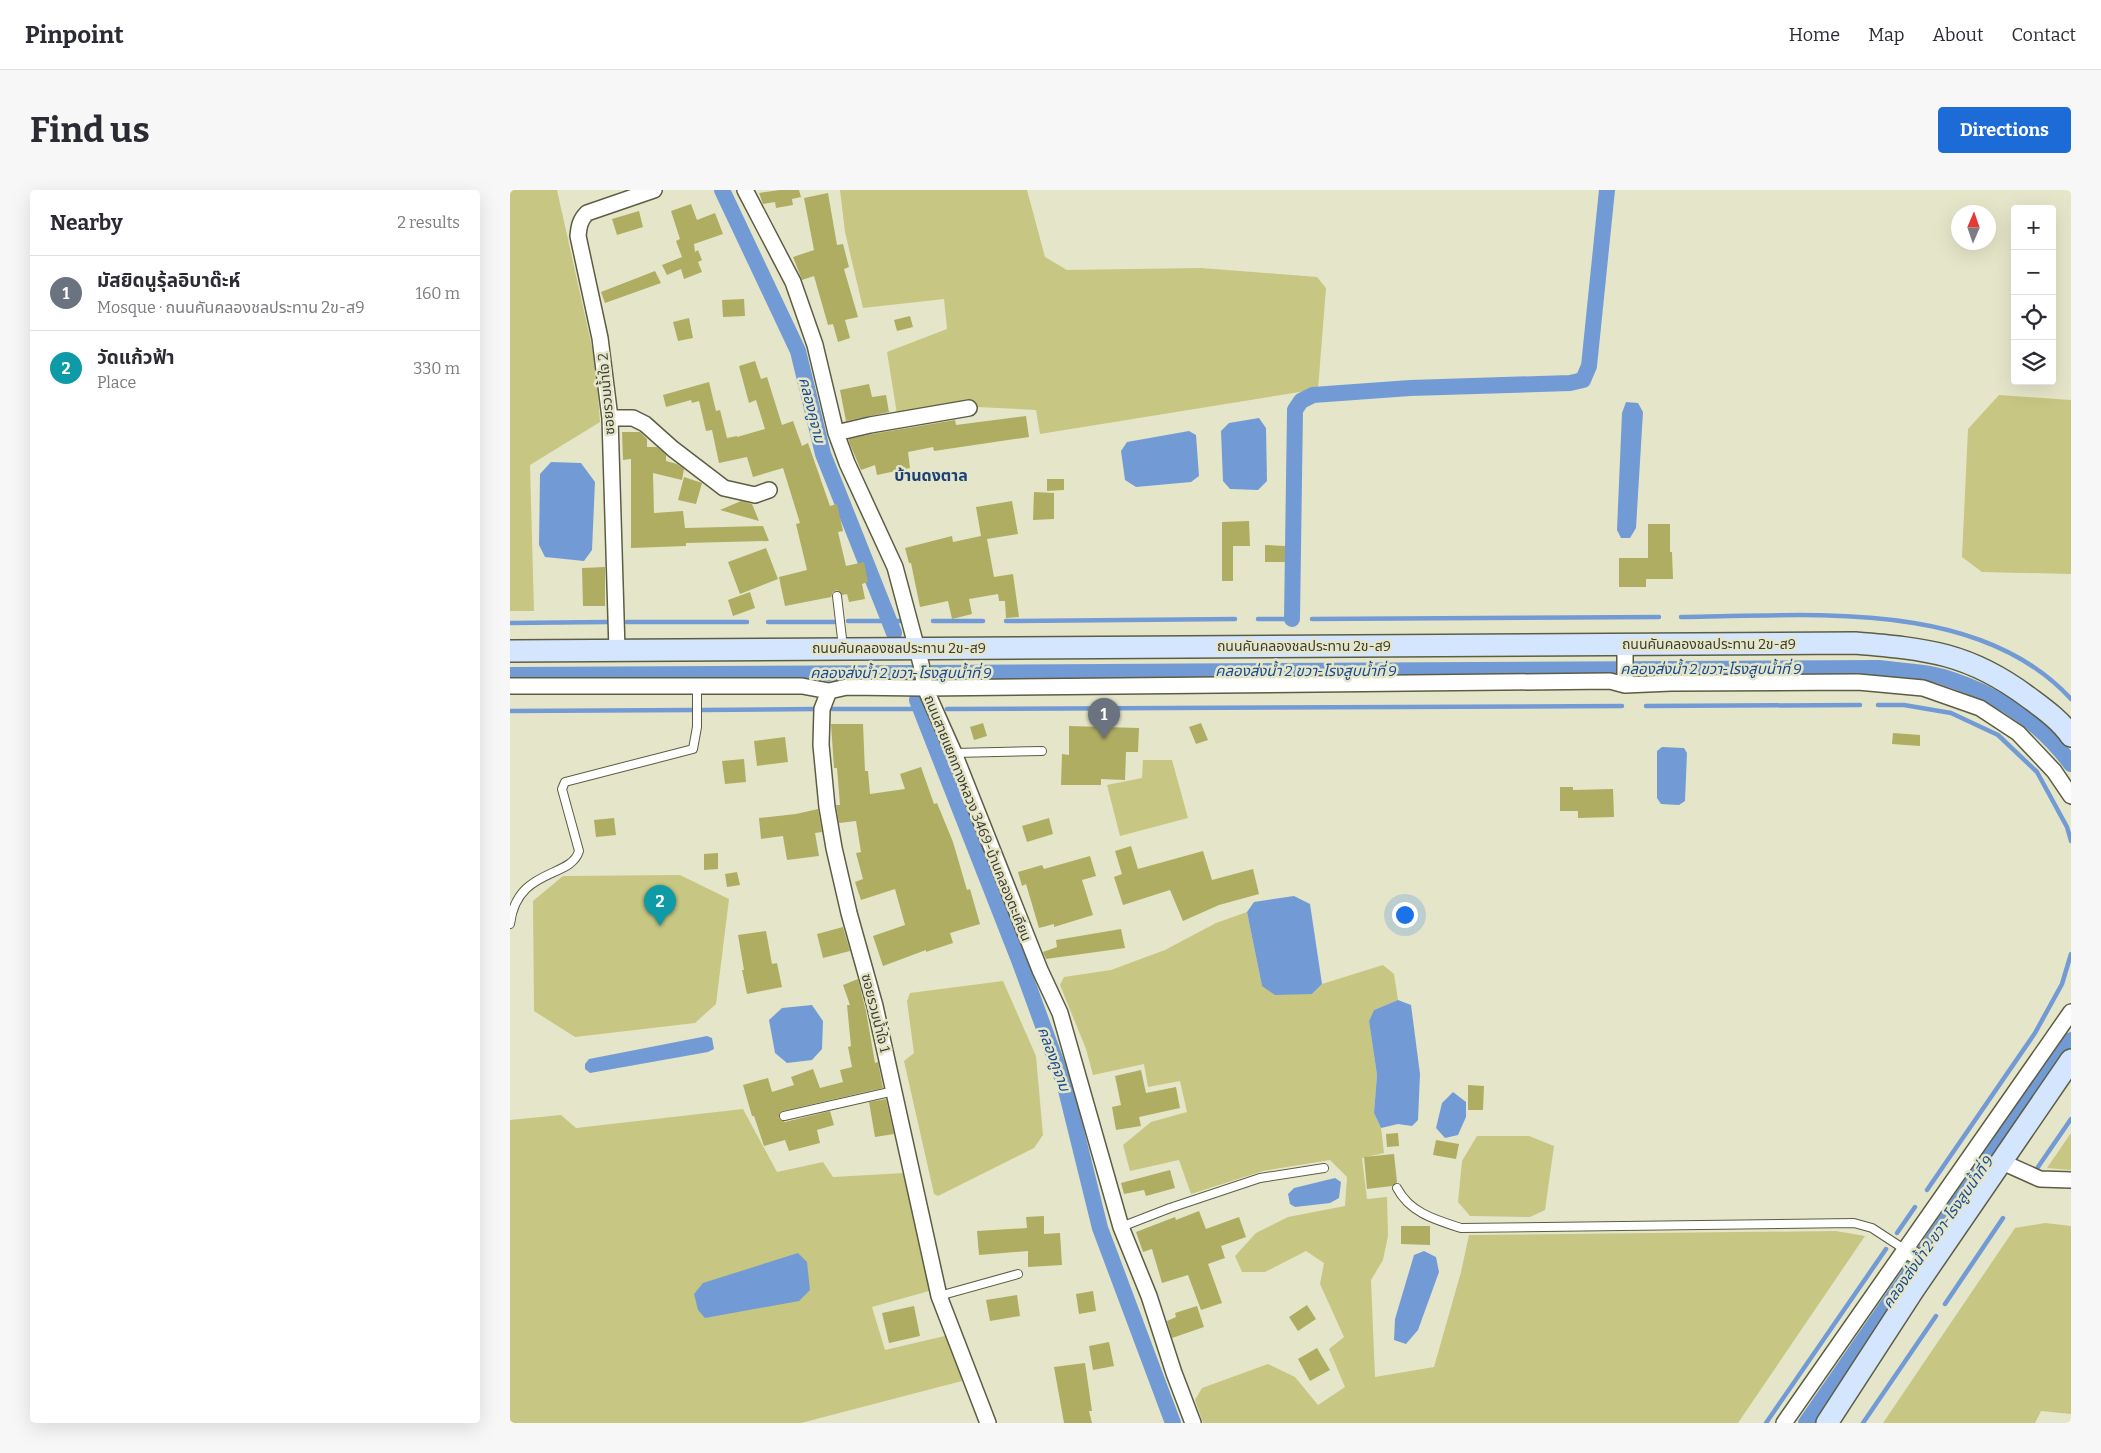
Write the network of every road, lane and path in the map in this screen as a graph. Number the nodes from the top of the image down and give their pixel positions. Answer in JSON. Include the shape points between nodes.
{"nodes":[{"id":1,"x":654,"y":190,"type":"edge"},
{"id":2,"x":746,"y":190,"type":"edge"},
{"id":3,"x":969,"y":408,"type":"dead end"},
{"id":4,"x":610,"y":418,"type":"junction"},
{"id":5,"x":836,"y":433,"type":"junction"},
{"id":6,"x":770,"y":490,"type":"dead end"},
{"id":7,"x":837,"y":596,"type":"dead end"},
{"id":8,"x":843,"y":649,"type":"junction"},
{"id":9,"x":1625,"y":649,"type":"junction"},
{"id":10,"x":617,"y":650,"type":"junction"},
{"id":11,"x":510,"y":651,"type":"edge"},
{"id":12,"x":919,"y":656,"type":"junction"},
{"id":13,"x":1625,"y":681,"type":"junction"},
{"id":14,"x":510,"y":686,"type":"edge"},
{"id":15,"x":697,"y":686,"type":"junction"},
{"id":16,"x":924,"y":686,"type":"junction"},
{"id":17,"x":829,"y":691,"type":"junction"},
{"id":18,"x":2068,"y":727,"type":"edge"},
{"id":19,"x":1042,"y":751,"type":"dead end"},
{"id":20,"x":954,"y":753,"type":"junction"},
{"id":21,"x":2071,"y":796,"type":"edge"},
{"id":22,"x":510,"y":924,"type":"edge"},
{"id":23,"x":2071,"y":1012,"type":"edge"},
{"id":24,"x":2071,"y":1060,"type":"edge"},
{"id":25,"x":894,"y":1092,"type":"junction"},
{"id":26,"x":784,"y":1116,"type":"dead end"},
{"id":27,"x":2002,"y":1162,"type":"junction"},
{"id":28,"x":1324,"y":1168,"type":"dead end"},
{"id":29,"x":2071,"y":1180,"type":"edge"},
{"id":30,"x":1397,"y":1188,"type":"dead end"},
{"id":31,"x":1121,"y":1227,"type":"junction"},
{"id":32,"x":1905,"y":1250,"type":"junction"},
{"id":33,"x":1927,"y":1263,"type":"junction"},
{"id":34,"x":1018,"y":1274,"type":"dead end"},
{"id":35,"x":939,"y":1296,"type":"junction"},
{"id":36,"x":988,"y":1423,"type":"edge"},
{"id":37,"x":1193,"y":1423,"type":"edge"},
{"id":38,"x":1784,"y":1423,"type":"edge"},
{"id":39,"x":1827,"y":1423,"type":"edge"}],
"edges":[{"from":1,"to":4,"type":"street","name":"ซอยรวมน้ำใจ 2","via":[[588,213],[579,225],[578,236],[600,338]]},
{"from":2,"to":5,"type":"street","name":"ถนนสายแยกทางหลวง 3469-บ้านคลองตะเคียน","via":[[793,282],[815,345]]},
{"from":3,"to":5,"type":"street"},
{"from":4,"to":6,"type":"street","via":[[633,418],[645,424],[724,488],[755,495]]},
{"from":4,"to":10,"type":"street","name":"ซอยรวมน้ำใจ 2"},
{"from":5,"to":12,"type":"street","name":"ถนนสายแยกทางหลวง 3469-บ้านคลองตะเคียน","via":[[895,567]]},
{"from":7,"to":8,"type":"lane"},
{"from":8,"to":10,"type":"street","name":"ถนนคันคลองชลประทาน 2ข-ส9"},
{"from":8,"to":12,"type":"street","name":"ถนนคันคลองชลประทาน 2ข-ส9"},
{"from":9,"to":12,"type":"street","name":"ถนนคันคลองชลประทาน 2ข-ส9"},
{"from":9,"to":13,"type":"street"},
{"from":9,"to":18,"type":"street","name":"ถนนคันคลองชลประทาน 2ข-ส9","via":[[1855,643],[1934,651],[1968,661],[2007,681]]},
{"from":10,"to":11,"type":"street","name":"ถนนคันคลองชลประทาน 2ข-ส9"},
{"from":12,"to":16,"type":"street","name":"ถนนสายแยกทางหลวง 3469-บ้านคลองตะเคียน"},
{"from":13,"to":16,"type":"street"},
{"from":13,"to":21,"type":"street","via":[[1858,682],[1923,688],[1980,708],[2018,733],[2054,771]]},
{"from":14,"to":15,"type":"street"},
{"from":15,"to":17,"type":"street","via":[[802,686]]},
{"from":15,"to":22,"type":"lane","via":[[697,727],[693,750],[565,782],[562,789],[579,851],[577,858],[536,880],[519,895]]},
{"from":16,"to":17,"type":"street","via":[[847,687]]},
{"from":16,"to":20,"type":"street","name":"ถนนสายแยกทางหลวง 3469-บ้านคลองตะเคียน"},
{"from":17,"to":25,"type":"street","name":"ซอยรวมน้ำใจ 1","via":[[822,709],[821,744],[827,807],[843,891],[875,1006]]},
{"from":19,"to":20,"type":"lane"},
{"from":20,"to":31,"type":"street","name":"ถนนสายแยกทางหลวง 3469-บ้านคลองตะเคียน","via":[[1060,1013]]},
{"from":23,"to":32,"type":"street"},
{"from":24,"to":27,"type":"street"},
{"from":25,"to":26,"type":"lane"},
{"from":25,"to":35,"type":"street","name":"ซอยรวมน้ำใจ 1"},
{"from":27,"to":29,"type":"street","via":[[2040,1179]]},
{"from":27,"to":33,"type":"street"},
{"from":28,"to":31,"type":"lane","via":[[1260,1178]]},
{"from":30,"to":32,"type":"lane","via":[[1413,1209],[1461,1228],[1854,1223],[1872,1228]]},
{"from":31,"to":37,"type":"street","name":"ถนนสายแยกทางหลวง 3469-บ้านคลองตะเคียน"},
{"from":32,"to":33,"type":"street"},
{"from":32,"to":38,"type":"street"},
{"from":33,"to":39,"type":"street"},
{"from":34,"to":35,"type":"lane"},
{"from":35,"to":36,"type":"street","name":"ซอยรวมน้ำใจ 1"}]}
